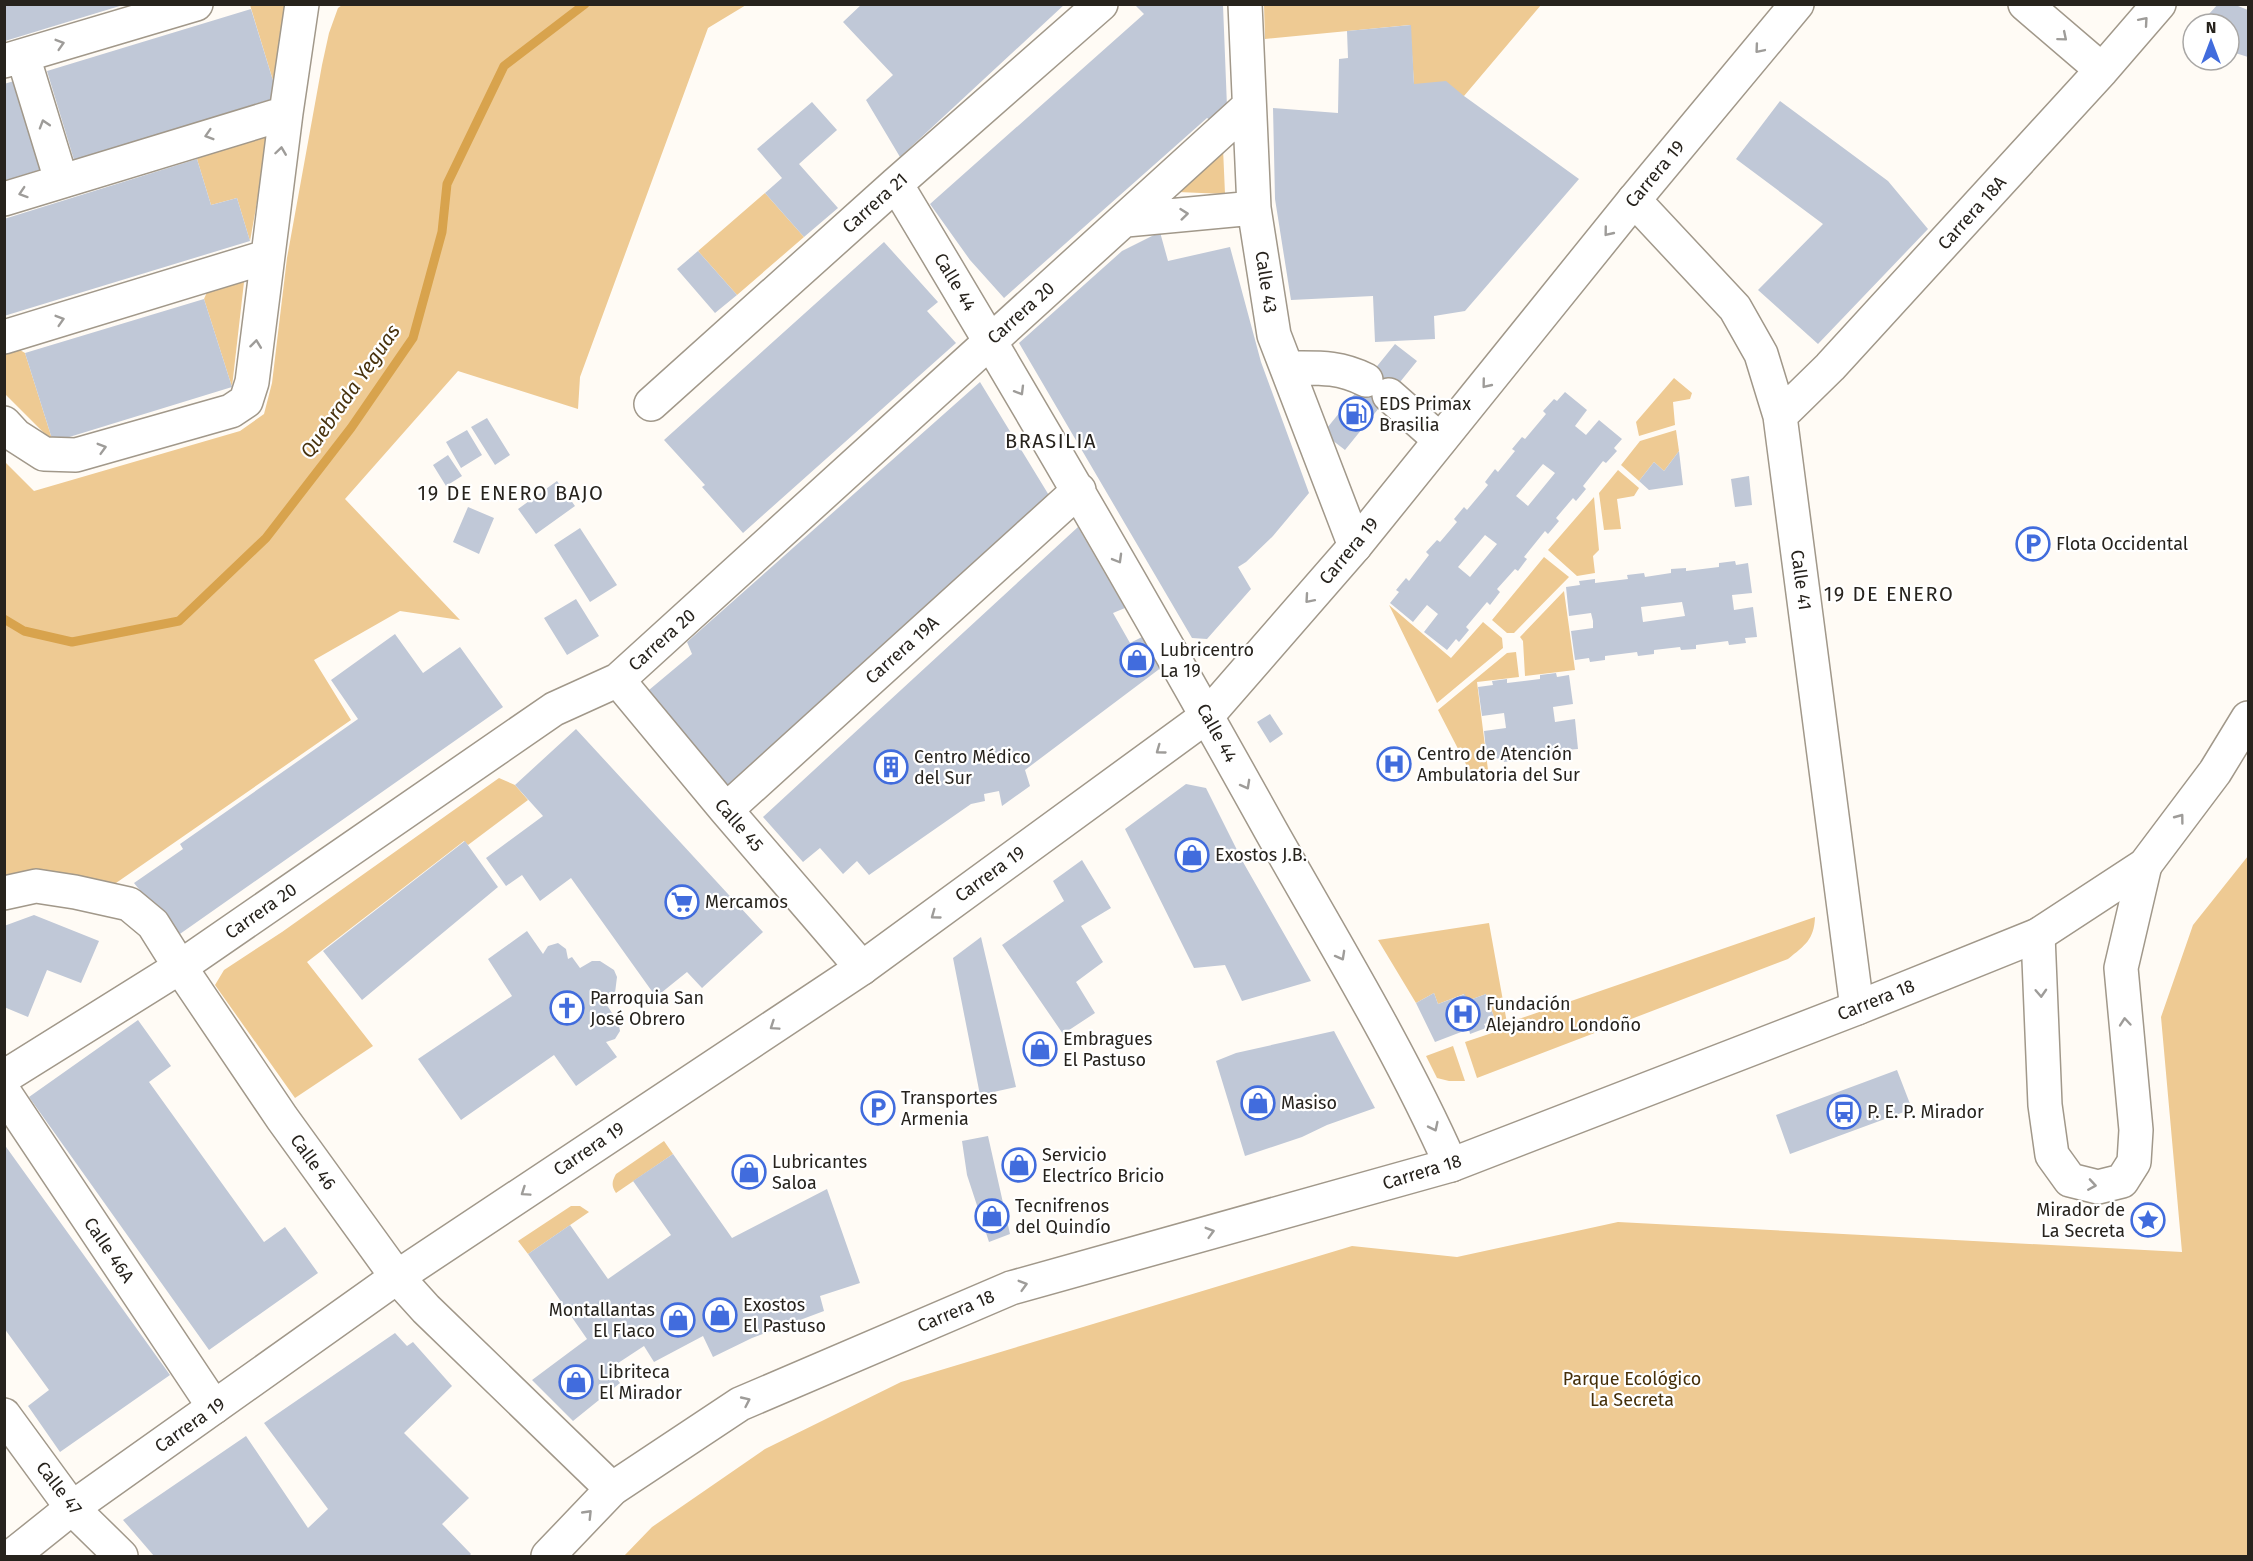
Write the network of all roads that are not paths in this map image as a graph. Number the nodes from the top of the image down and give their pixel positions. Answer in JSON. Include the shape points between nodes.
{"nodes":[{"id":1,"x":196,"y":4,"type":"edge"},
{"id":2,"x":302,"y":4,"type":"edge"},
{"id":3,"x":1101,"y":4,"type":"edge"},
{"id":4,"x":1245,"y":4,"type":"edge"},
{"id":5,"x":1797,"y":4,"type":"edge"},
{"id":6,"x":2025,"y":4,"type":"edge"},
{"id":7,"x":2159,"y":4,"type":"edge"},
{"id":8,"x":143,"y":12,"type":"edge"},
{"id":9,"x":14,"y":58,"type":"edge"},
{"id":10,"x":2102,"y":70,"type":"junction"},
{"id":11,"x":1248,"y":107,"type":"junction"},
{"id":12,"x":286,"y":113,"type":"junction"},
{"id":13,"x":61,"y":180,"type":"junction"},
{"id":14,"x":896,"y":184,"type":"junction"},
{"id":15,"x":4,"y":199,"type":"edge"},
{"id":16,"x":1634,"y":200,"type":"junction"},
{"id":17,"x":1254,"y":208,"type":"junction"},
{"id":18,"x":1126,"y":220,"type":"junction"},
{"id":19,"x":266,"y":257,"type":"junction"},
{"id":20,"x":4,"y":337,"type":"edge"},
{"id":21,"x":990,"y":340,"type":"junction"},
{"id":22,"x":1287,"y":368,"type":"junction"},
{"id":23,"x":651,"y":404,"type":"dead end"},
{"id":24,"x":1780,"y":416,"type":"junction"},
{"id":25,"x":4,"y":423,"type":"edge"},
{"id":26,"x":1440,"y":440,"type":"junction"},
{"id":27,"x":1078,"y":490,"type":"junction"},
{"id":28,"x":1355,"y":546,"type":"junction"},
{"id":29,"x":618,"y":680,"type":"junction"},
{"id":30,"x":1208,"y":716,"type":"junction"},
{"id":31,"x":2248,"y":718,"type":"edge"},
{"id":32,"x":726,"y":810,"type":"junction"},
{"id":33,"x":2145,"y":865,"type":"junction"},
{"id":34,"x":4,"y":893,"type":"edge"},
{"id":35,"x":2038,"y":935,"type":"junction"},
{"id":36,"x":180,"y":967,"type":"junction"},
{"id":37,"x":862,"y":968,"type":"junction"},
{"id":38,"x":1857,"y":1008,"type":"junction"},
{"id":39,"x":4,"y":1077,"type":"edge"},
{"id":40,"x":4,"y":1092,"type":"edge"},
{"id":41,"x":1451,"y":1165,"type":"junction"},
{"id":42,"x":397,"y":1277,"type":"junction"},
{"id":43,"x":214,"y":1407,"type":"junction"},
{"id":44,"x":4,"y":1415,"type":"edge"},
{"id":45,"x":612,"y":1489,"type":"junction"},
{"id":46,"x":72,"y":1508,"type":"junction"},
{"id":47,"x":12,"y":1557,"type":"edge"},
{"id":48,"x":121,"y":1557,"type":"edge"},
{"id":49,"x":548,"y":1557,"type":"edge"}],
"edges":[{"from":1,"to":8,"type":"street"},
{"from":2,"to":12,"type":"street"},
{"from":3,"to":14,"type":"street","name":"Carrera 21"},
{"from":4,"to":11,"type":"street","name":"Calle 43"},
{"from":5,"to":16,"type":"street","name":"Carrera 19","one_way":true},
{"from":6,"to":10,"type":"street","one_way":true},
{"from":10,"to":7,"type":"street","name":"Carrera 18A","one_way":true},
{"from":9,"to":8,"type":"street","one_way":true},
{"from":13,"to":9,"type":"street","one_way":true},
{"from":10,"to":24,"type":"street","name":"Carrera 18A","via":[[1830,367]]},
{"from":11,"to":17,"type":"street","name":"Calle 43"},
{"from":11,"to":18,"type":"street","name":"Carrera 20"},
{"from":12,"to":13,"type":"street","one_way":true},
{"from":19,"to":12,"type":"street","one_way":true},
{"from":13,"to":15,"type":"street","one_way":true},
{"from":14,"to":21,"type":"street","name":"Calle 44"},
{"from":14,"to":23,"type":"street","name":"Carrera 21"},
{"from":16,"to":24,"type":"street","name":"Calle 41","via":[[1735,308],[1761,354]]},
{"from":16,"to":26,"type":"street","name":"Carrera 19","one_way":true},
{"from":18,"to":17,"type":"street","one_way":true},
{"from":17,"to":22,"type":"street","name":"Calle 43","via":[[1274,335]]},
{"from":18,"to":21,"type":"street","name":"Carrera 20"},
{"from":20,"to":19,"type":"street","one_way":true},
{"from":25,"to":19,"type":"street","one_way":true,"via":[[44,454],[76,455],[231,411],[246,402],[252,382]]},
{"from":21,"to":27,"type":"street","name":"Calle 44","one_way":true},
{"from":21,"to":29,"type":"street","name":"Carrera 20"},
{"from":22,"to":26,"type":"street","via":[[1348,371],[1378,388]]},
{"from":22,"to":28,"type":"street","name":"Calle 43"},
{"from":24,"to":38,"type":"street","name":"Calle 41"},
{"from":26,"to":28,"type":"street","name":"Carrera 19"},
{"from":27,"to":30,"type":"street","name":"Calle 44","one_way":true},
{"from":27,"to":32,"type":"street","name":"Carrera 19A"},
{"from":28,"to":30,"type":"street","name":"Carrera 19","one_way":true},
{"from":29,"to":32,"type":"street","name":"Calle 45"},
{"from":29,"to":36,"type":"street","name":"Carrera 20","via":[[554,709]]},
{"from":30,"to":37,"type":"street","name":"Carrera 19","one_way":true},
{"from":30,"to":41,"type":"street","name":"Calle 44","one_way":true,"via":[[1414,1087]]},
{"from":33,"to":31,"type":"street","name":"Carrera 18","one_way":true,"via":[[2215,772]]},
{"from":32,"to":37,"type":"street","name":"Calle 45"},
{"from":33,"to":35,"type":"street","name":"Carrera 18"},
{"from":35,"to":33,"type":"street","one_way":true,"via":[[2045,1106],[2052,1155],[2070,1180],[2098,1187],[2122,1182],[2134,1162],[2136,1130],[2121,968]]},
{"from":34,"to":36,"type":"street","name":"Calle 46","via":[[36,886],[129,904],[153,924]]},
{"from":35,"to":38,"type":"street","name":"Carrera 18"},
{"from":36,"to":39,"type":"street","name":"Carrera 20"},
{"from":36,"to":42,"type":"street","name":"Calle 46","via":[[282,1118]]},
{"from":37,"to":42,"type":"street","name":"Carrera 19","one_way":true},
{"from":38,"to":41,"type":"street","name":"Carrera 18"},
{"from":40,"to":43,"type":"street","name":"Calle 46A"},
{"from":45,"to":41,"type":"street","name":"Carrera 18","one_way":true,"via":[[740,1404],[1011,1288]]},
{"from":42,"to":43,"type":"street","name":"Carrera 19"},
{"from":42,"to":45,"type":"street","name":"Calle 46"},
{"from":43,"to":46,"type":"street","name":"Carrera 19"},
{"from":44,"to":46,"type":"street","name":"Calle 47"},
{"from":49,"to":45,"type":"street","name":"Carrera 18","one_way":true},
{"from":46,"to":47,"type":"street","name":"Carrera 19"},
{"from":46,"to":48,"type":"street","name":"Calle 47"}]}
